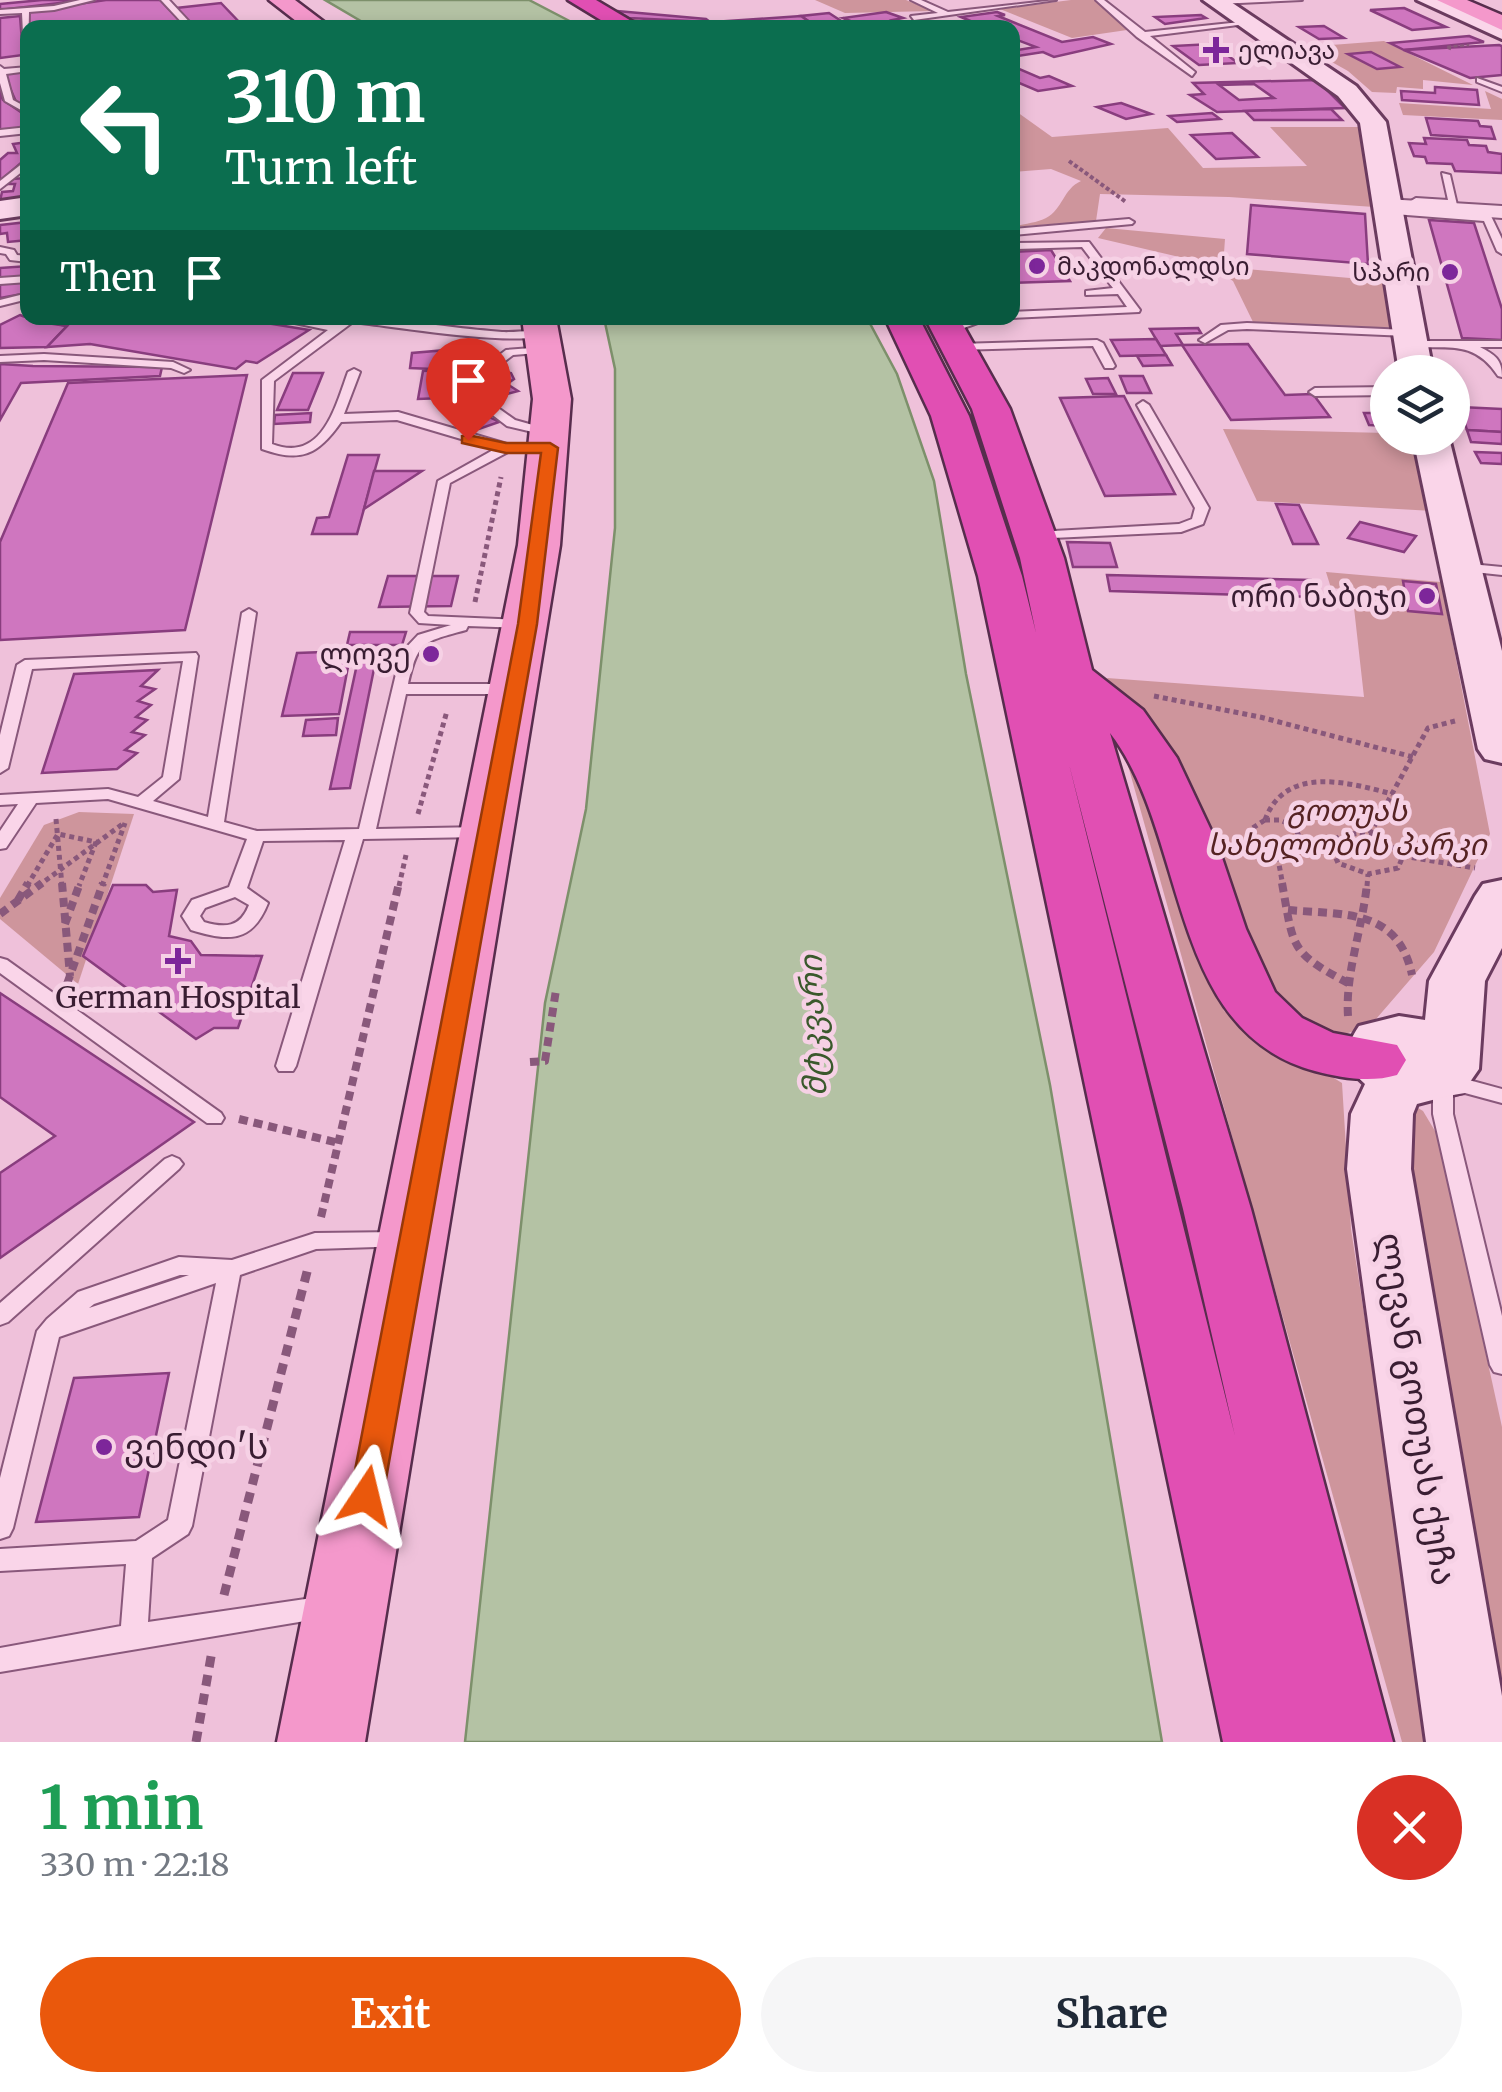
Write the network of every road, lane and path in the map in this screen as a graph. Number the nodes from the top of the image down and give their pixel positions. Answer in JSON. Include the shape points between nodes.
{"nodes":[{"id":1,"x":90,"y":0,"type":"edge"},
{"id":2,"x":165,"y":0,"type":"edge"},
{"id":3,"x":280,"y":0,"type":"edge"},
{"id":4,"x":915,"y":0,"type":"edge"},
{"id":5,"x":1012,"y":0,"type":"edge"},
{"id":6,"x":1052,"y":0,"type":"edge"},
{"id":7,"x":1100,"y":0,"type":"edge"},
{"id":8,"x":1298,"y":0,"type":"edge"},
{"id":9,"x":1428,"y":0,"type":"edge"},
{"id":10,"x":1448,"y":0,"type":"edge"},
{"id":11,"x":1216,"y":1,"type":"edge"},
{"id":12,"x":1022,"y":4,"type":"junction"},
{"id":13,"x":25,"y":13,"type":"junction"},
{"id":14,"x":598,"y":13,"type":"edge"},
{"id":15,"x":0,"y":15,"type":"edge"},
{"id":16,"x":914,"y":18,"type":"dead end"},
{"id":17,"x":950,"y":18,"type":"junction"},
{"id":18,"x":26,"y":20,"type":"edge"},
{"id":19,"x":184,"y":20,"type":"edge"},
{"id":20,"x":309,"y":20,"type":"edge"},
{"id":21,"x":627,"y":20,"type":"edge"},
{"id":22,"x":1250,"y":23,"type":"junction"},
{"id":23,"x":1502,"y":23,"type":"edge"},
{"id":24,"x":1502,"y":32,"type":"edge"},
{"id":25,"x":1140,"y":35,"type":"junction"},
{"id":26,"x":20,"y":57,"type":"edge"},
{"id":27,"x":14,"y":58,"type":"dead end"},
{"id":28,"x":0,"y":70,"type":"edge"},
{"id":29,"x":1192,"y":74,"type":"dead end"},
{"id":30,"x":1480,"y":80,"type":"dead end"},
{"id":31,"x":1502,"y":90,"type":"edge"},
{"id":32,"x":20,"y":107,"type":"edge"},
{"id":33,"x":1068,"y":161,"type":"dead end"},
{"id":34,"x":20,"y":169,"type":"edge"},
{"id":35,"x":1444,"y":174,"type":"dead end"},
{"id":36,"x":0,"y":186,"type":"edge"},
{"id":37,"x":1390,"y":206,"type":"junction"},
{"id":38,"x":1502,"y":212,"type":"edge"},
{"id":39,"x":1130,"y":222,"type":"joint"},
{"id":40,"x":1020,"y":231,"type":"edge"},
{"id":41,"x":1020,"y":246,"type":"edge"},
{"id":42,"x":1502,"y":251,"type":"edge"},
{"id":43,"x":1122,"y":291,"type":"junction"},
{"id":44,"x":1090,"y":293,"type":"dead end"},
{"id":45,"x":1020,"y":315,"type":"edge"},
{"id":46,"x":341,"y":325,"type":"edge"},
{"id":47,"x":389,"y":325,"type":"edge"},
{"id":48,"x":948,"y":326,"type":"edge"},
{"id":49,"x":542,"y":334,"type":"edge"},
{"id":50,"x":1408,"y":338,"type":"junction"},
{"id":51,"x":1205,"y":340,"type":"dead end"},
{"id":52,"x":1460,"y":342,"type":"junction"},
{"id":53,"x":1502,"y":344,"type":"edge"},
{"id":54,"x":1412,"y":355,"type":"edge"},
{"id":55,"x":0,"y":360,"type":"edge"},
{"id":56,"x":1109,"y":366,"type":"dead end"},
{"id":57,"x":184,"y":370,"type":"dead end"},
{"id":58,"x":354,"y":372,"type":"dead end"},
{"id":59,"x":1502,"y":374,"type":"edge"},
{"id":60,"x":1370,"y":391,"type":"edge"},
{"id":61,"x":1315,"y":392,"type":"dead end"},
{"id":62,"x":1143,"y":406,"type":"dead end"},
{"id":63,"x":337,"y":418,"type":"junction"},
{"id":64,"x":551,"y":441,"type":"junction"},
{"id":65,"x":506,"y":448,"type":"junction"},
{"id":66,"x":1434,"y":455,"type":"edge"},
{"id":67,"x":1035,"y":536,"type":"junction"},
{"id":68,"x":1460,"y":568,"type":"junction"},
{"id":69,"x":1502,"y":571,"type":"edge"},
{"id":70,"x":249,"y":613,"type":"dead end"},
{"id":71,"x":471,"y":624,"type":"junction"},
{"id":72,"x":527,"y":624,"type":"junction"},
{"id":73,"x":1071,"y":677,"type":"junction"},
{"id":74,"x":400,"y":689,"type":"junction"},
{"id":75,"x":454,"y":689,"type":"junction"},
{"id":76,"x":514,"y":690,"type":"junction"},
{"id":77,"x":1140,"y":692,"type":"dead end"},
{"id":78,"x":1471,"y":720,"type":"dead end"},
{"id":79,"x":1502,"y":749,"type":"edge"},
{"id":80,"x":1412,"y":758,"type":"junction"},
{"id":81,"x":0,"y":768,"type":"edge"},
{"id":82,"x":1392,"y":794,"type":"junction"},
{"id":83,"x":30,"y":799,"type":"junction"},
{"id":84,"x":0,"y":800,"type":"edge"},
{"id":85,"x":141,"y":803,"type":"junction"},
{"id":86,"x":56,"y":817,"type":"dead end"},
{"id":87,"x":1264,"y":820,"type":"junction"},
{"id":88,"x":126,"y":823,"type":"junction"},
{"id":89,"x":214,"y":826,"type":"junction"},
{"id":90,"x":488,"y":832,"type":"junction"},
{"id":91,"x":361,"y":833,"type":"junction"},
{"id":92,"x":411,"y":833,"type":"junction"},
{"id":93,"x":58,"y":834,"type":"junction"},
{"id":94,"x":1370,"y":834,"type":"junction"},
{"id":95,"x":256,"y":836,"type":"junction"},
{"id":96,"x":1301,"y":840,"type":"junction"},
{"id":97,"x":96,"y":842,"type":"junction"},
{"id":98,"x":0,"y":844,"type":"edge"},
{"id":99,"x":1330,"y":844,"type":"junction"},
{"id":100,"x":1276,"y":848,"type":"junction"},
{"id":101,"x":1403,"y":856,"type":"junction"},
{"id":102,"x":61,"y":868,"type":"junction"},
{"id":103,"x":1368,"y":874,"type":"junction"},
{"id":104,"x":1490,"y":883,"type":"edge"},
{"id":105,"x":237,"y":890,"type":"dead end"},
{"id":106,"x":18,"y":900,"type":"junction"},
{"id":107,"x":1288,"y":910,"type":"junction"},
{"id":108,"x":0,"y":914,"type":"edge"},
{"id":109,"x":1364,"y":919,"type":"junction"},
{"id":110,"x":66,"y":924,"type":"junction"},
{"id":111,"x":0,"y":964,"type":"edge"},
{"id":112,"x":70,"y":982,"type":"junction"},
{"id":113,"x":1350,"y":984,"type":"junction"},
{"id":114,"x":556,"y":990,"type":"dead end"},
{"id":115,"x":46,"y":997,"type":"junction"},
{"id":116,"x":1415,"y":1043,"type":"junction"},
{"id":117,"x":530,"y":1062,"type":"dead end"},
{"id":118,"x":286,"y":1066,"type":"dead end"},
{"id":119,"x":1502,"y":1096,"type":"edge"},
{"id":120,"x":214,"y":1118,"type":"dead end"},
{"id":121,"x":246,"y":1119,"type":"dead end"},
{"id":122,"x":339,"y":1144,"type":"junction"},
{"id":123,"x":172,"y":1164,"type":"dead end"},
{"id":124,"x":414,"y":1240,"type":"junction"},
{"id":125,"x":315,"y":1241,"type":"junction"},
{"id":126,"x":230,"y":1268,"type":"junction"},
{"id":127,"x":0,"y":1316,"type":"edge"},
{"id":128,"x":1502,"y":1366,"type":"edge"},
{"id":129,"x":0,"y":1528,"type":"edge"},
{"id":130,"x":140,"y":1552,"type":"junction"},
{"id":131,"x":0,"y":1560,"type":"edge"},
{"id":132,"x":346,"y":1606,"type":"junction"},
{"id":133,"x":218,"y":1622,"type":"junction"},
{"id":134,"x":134,"y":1636,"type":"junction"},
{"id":135,"x":0,"y":1660,"type":"edge"},
{"id":136,"x":314,"y":1721,"type":"edge"},
{"id":137,"x":196,"y":1742,"type":"edge"},
{"id":138,"x":1267,"y":1742,"type":"edge"},
{"id":139,"x":1348,"y":1742,"type":"edge"},
{"id":140,"x":1468,"y":1742,"type":"edge"}],
"edges":[{"from":1,"to":13,"type":"lane"},
{"from":2,"to":19,"type":"lane"},
{"from":3,"to":20,"type":"main road"},
{"from":4,"to":17,"type":"lane"},
{"from":5,"to":12,"type":"lane"},
{"from":6,"to":12,"type":"lane"},
{"from":7,"to":25,"type":"lane"},
{"from":8,"to":11,"type":"lane"},
{"from":9,"to":24,"type":"street"},
{"from":10,"to":23,"type":"main road"},
{"from":11,"to":22,"type":"street"},
{"from":12,"to":17,"type":"lane"},
{"from":13,"to":15,"type":"lane"},
{"from":13,"to":18,"type":"lane"},
{"from":14,"to":21,"type":"lane"},
{"from":16,"to":17,"type":"lane"},
{"from":22,"to":25,"type":"lane"},
{"from":22,"to":37,"type":"street","via":[[1347,91],[1373,122]]},
{"from":25,"to":29,"type":"lane"},
{"from":26,"to":27,"type":"lane"},
{"from":28,"to":32,"type":"lane","via":[[9,101]]},
{"from":30,"to":31,"type":"lane"},
{"from":33,"to":39,"type":"path","via":[[1128,203]]},
{"from":34,"to":36,"type":"lane"},
{"from":35,"to":37,"type":"lane","via":[[1454,203]]},
{"from":37,"to":38,"type":"street"},
{"from":37,"to":42,"type":"lane","via":[[1488,218]]},
{"from":37,"to":50,"type":"street"},
{"from":39,"to":40,"type":"lane"},
{"from":41,"to":43,"type":"lane","via":[[1085,244]]},
{"from":43,"to":44,"type":"lane"},
{"from":43,"to":45,"type":"lane","via":[[1135,310]]},
{"from":46,"to":63,"type":"lane","via":[[268,380],[266,446],[279,452],[312,449]]},
{"from":47,"to":49,"type":"lane"},
{"from":48,"to":56,"type":"lane","via":[[1097,343]]},
{"from":48,"to":67,"type":"highway","via":[[991,409]]},
{"from":48,"to":138,"type":"highway","via":[[950,416],[1000,576]]},
{"from":49,"to":64,"type":"main road"},
{"from":49,"to":64,"type":"lane","via":[[473,380],[474,396]]},
{"from":50,"to":51,"type":"lane","via":[[1247,326],[1224,327]]},
{"from":50,"to":52,"type":"lane"},
{"from":50,"to":54,"type":"street"},
{"from":52,"to":53,"type":"lane"},
{"from":52,"to":59,"type":"lane","via":[[1492,358]]},
{"from":55,"to":57,"type":"lane","via":[[44,357]]},
{"from":58,"to":63,"type":"lane"},
{"from":60,"to":61,"type":"lane"},
{"from":62,"to":67,"type":"lane","via":[[1202,508],[1198,521],[1182,528]]},
{"from":63,"to":65,"type":"lane","via":[[398,416]]},
{"from":64,"to":65,"type":"lane"},
{"from":64,"to":72,"type":"main road"},
{"from":65,"to":71,"type":"path"},
{"from":65,"to":71,"type":"lane","via":[[444,481],[416,614]]},
{"from":66,"to":68,"type":"street"},
{"from":67,"to":73,"type":"highway"},
{"from":68,"to":69,"type":"lane"},
{"from":68,"to":79,"type":"street"},
{"from":70,"to":89,"type":"lane"},
{"from":71,"to":72,"type":"lane"},
{"from":71,"to":74,"type":"lane","via":[[423,638],[408,653]]},
{"from":72,"to":76,"type":"main road"},
{"from":73,"to":116,"type":"highway","via":[[1127,721],[1174,803],[1229,966],[1259,1014],[1340,1059]]},
{"from":73,"to":139,"type":"highway","via":[[1217,1209]]},
{"from":74,"to":75,"type":"lane"},
{"from":74,"to":91,"type":"lane"},
{"from":75,"to":76,"type":"lane"},
{"from":75,"to":92,"type":"path"},
{"from":76,"to":90,"type":"main road"},
{"from":77,"to":80,"type":"path"},
{"from":78,"to":80,"type":"path","via":[[1428,728]]},
{"from":80,"to":82,"type":"path"},
{"from":81,"to":85,"type":"lane","via":[[24,665],[192,656],[171,779]]},
{"from":82,"to":87,"type":"path","via":[[1352,783],[1305,784],[1276,798]]},
{"from":82,"to":94,"type":"path"},
{"from":83,"to":84,"type":"lane"},
{"from":83,"to":85,"type":"lane","via":[[108,794]]},
{"from":83,"to":98,"type":"lane"},
{"from":85,"to":88,"type":"path"},
{"from":85,"to":89,"type":"lane"},
{"from":86,"to":93,"type":"path"},
{"from":87,"to":96,"type":"path","via":[[1288,823]]},
{"from":87,"to":100,"type":"path","via":[[1252,834]]},
{"from":88,"to":97,"type":"path"},
{"from":88,"to":112,"type":"path"},
{"from":89,"to":95,"type":"lane"},
{"from":90,"to":92,"type":"lane"},
{"from":90,"to":124,"type":"main road"},
{"from":91,"to":92,"type":"lane"},
{"from":91,"to":95,"type":"lane"},
{"from":91,"to":118,"type":"lane"},
{"from":92,"to":122,"type":"path"},
{"from":93,"to":97,"type":"path"},
{"from":93,"to":102,"type":"path"},
{"from":93,"to":106,"type":"path"},
{"from":94,"to":99,"type":"path","via":[[1341,835]]},
{"from":94,"to":101,"type":"path"},
{"from":95,"to":105,"type":"lane"},
{"from":96,"to":99,"type":"path"},
{"from":96,"to":100,"type":"path"},
{"from":97,"to":102,"type":"path"},
{"from":97,"to":110,"type":"path"},
{"from":99,"to":103,"type":"path","via":[[1338,863]]},
{"from":100,"to":107,"type":"path"},
{"from":101,"to":103,"type":"path","via":[[1398,868]]},
{"from":101,"to":104,"type":"path"},
{"from":102,"to":106,"type":"path"},
{"from":102,"to":110,"type":"path"},
{"from":103,"to":109,"type":"path"},
{"from":104,"to":116,"type":"street","name":"ლევან გოთუას ქუჩა"},
{"from":106,"to":108,"type":"path"},
{"from":107,"to":109,"type":"path"},
{"from":107,"to":113,"type":"path","via":[[1292,946]]},
{"from":109,"to":113,"type":"path"},
{"from":109,"to":116,"type":"path","via":[[1392,928],[1410,956]]},
{"from":110,"to":112,"type":"path"},
{"from":111,"to":115,"type":"lane"},
{"from":112,"to":115,"type":"path"},
{"from":113,"to":116,"type":"path","via":[[1348,1016]]},
{"from":114,"to":117,"type":"path","via":[[545,1060]]},
{"from":115,"to":120,"type":"lane"},
{"from":116,"to":119,"type":"lane","via":[[1464,1086]]},
{"from":116,"to":128,"type":"lane","via":[[1443,1114]]},
{"from":116,"to":140,"type":"street","name":"ლევან გოთუას ქუჩა","via":[[1382,1114],[1379,1170]]},
{"from":121,"to":122,"type":"path"},
{"from":122,"to":125,"type":"path"},
{"from":123,"to":127,"type":"lane"},
{"from":124,"to":125,"type":"lane"},
{"from":124,"to":132,"type":"main road"},
{"from":125,"to":126,"type":"lane"},
{"from":125,"to":133,"type":"path"},
{"from":126,"to":129,"type":"lane","via":[[49,1330]]},
{"from":126,"to":130,"type":"lane","via":[[178,1526]]},
{"from":130,"to":131,"type":"lane"},
{"from":130,"to":134,"type":"lane"},
{"from":132,"to":133,"type":"lane"},
{"from":132,"to":136,"type":"main road"},
{"from":133,"to":134,"type":"lane"},
{"from":133,"to":137,"type":"path"},
{"from":134,"to":135,"type":"lane"}]}
